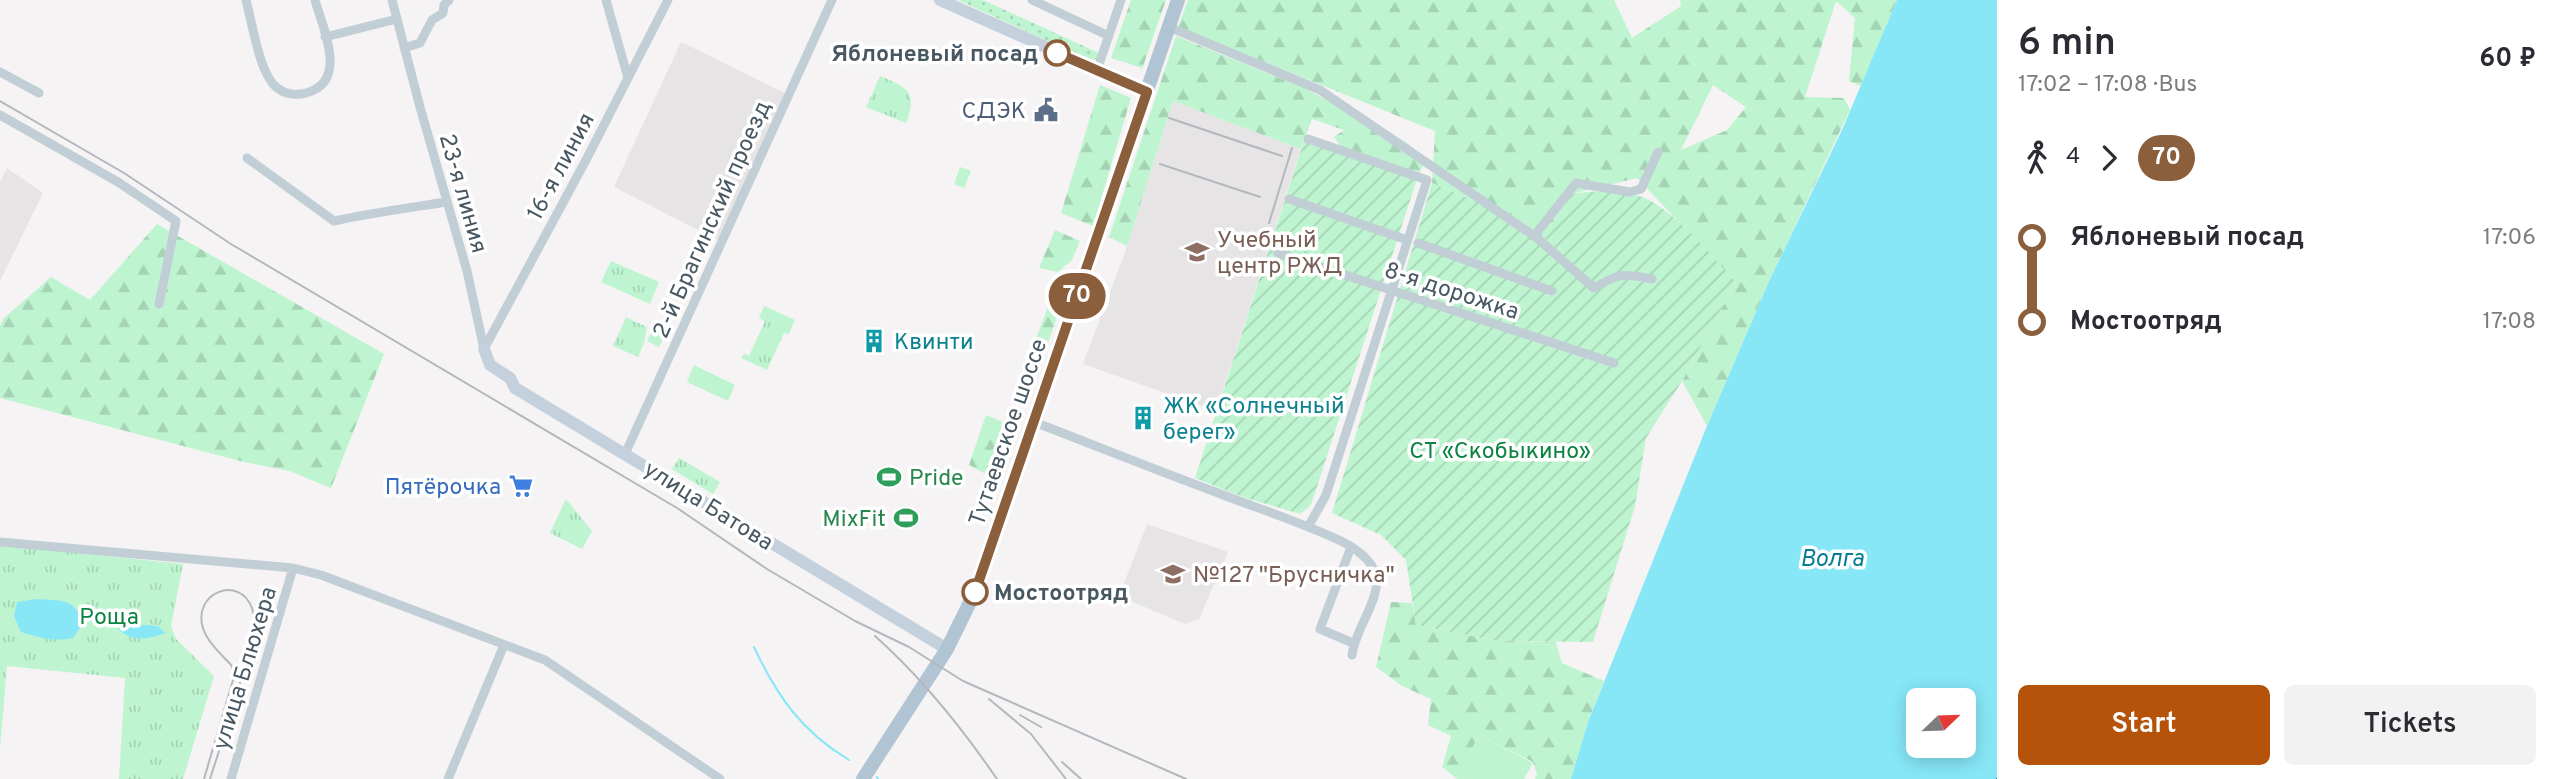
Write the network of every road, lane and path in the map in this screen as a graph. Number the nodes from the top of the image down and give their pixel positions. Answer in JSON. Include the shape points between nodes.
{"nodes":[{"id":1,"x":246,"y":0,"type":"edge"},
{"id":2,"x":315,"y":0,"type":"edge"},
{"id":3,"x":392,"y":0,"type":"edge"},
{"id":4,"x":449,"y":0,"type":"edge"},
{"id":5,"x":606,"y":0,"type":"edge"},
{"id":6,"x":668,"y":0,"type":"edge"},
{"id":7,"x":832,"y":0,"type":"edge"},
{"id":8,"x":940,"y":0,"type":"edge"},
{"id":9,"x":1032,"y":0,"type":"edge"},
{"id":10,"x":1121,"y":0,"type":"edge"},
{"id":11,"x":1178,"y":0,"type":"edge"},
{"id":12,"x":397,"y":19,"type":"junction"},
{"id":13,"x":1169,"y":27,"type":"junction"},
{"id":14,"x":1109,"y":36,"type":"junction"},
{"id":15,"x":325,"y":37,"type":"junction"},
{"id":16,"x":404,"y":48,"type":"junction"},
{"id":17,"x":1097,"y":71,"type":"junction"},
{"id":18,"x":0,"y":72,"type":"edge"},
{"id":19,"x":628,"y":78,"type":"junction"},
{"id":20,"x":1147,"y":92,"type":"junction"},
{"id":21,"x":39,"y":93,"type":"dead end"},
{"id":22,"x":0,"y":115,"type":"edge"},
{"id":23,"x":1308,"y":139,"type":"dead end"},
{"id":24,"x":1658,"y":152,"type":"dead end"},
{"id":25,"x":247,"y":158,"type":"dead end"},
{"id":26,"x":1289,"y":199,"type":"dead end"},
{"id":27,"x":446,"y":202,"type":"junction"},
{"id":28,"x":1537,"y":238,"type":"junction"},
{"id":29,"x":1407,"y":240,"type":"junction"},
{"id":30,"x":1418,"y":243,"type":"dead end"},
{"id":31,"x":1278,"y":253,"type":"dead end"},
{"id":32,"x":1652,"y":279,"type":"dead end"},
{"id":33,"x":1390,"y":291,"type":"junction"},
{"id":34,"x":1552,"y":291,"type":"dead end"},
{"id":35,"x":159,"y":304,"type":"dead end"},
{"id":36,"x":484,"y":349,"type":"junction"},
{"id":37,"x":1614,"y":363,"type":"dead end"},
{"id":38,"x":1034,"y":422,"type":"junction"},
{"id":39,"x":625,"y":454,"type":"junction"},
{"id":40,"x":1308,"y":527,"type":"junction"},
{"id":41,"x":0,"y":542,"type":"edge"},
{"id":42,"x":1351,"y":547,"type":"junction"},
{"id":43,"x":293,"y":568,"type":"junction"},
{"id":44,"x":1353,"y":643,"type":"junction"},
{"id":45,"x":504,"y":645,"type":"junction"},
{"id":46,"x":947,"y":649,"type":"junction"},
{"id":47,"x":1352,"y":655,"type":"dead end"},
{"id":48,"x":231,"y":779,"type":"edge"},
{"id":49,"x":449,"y":779,"type":"edge"},
{"id":50,"x":720,"y":779,"type":"edge"},
{"id":51,"x":863,"y":779,"type":"edge"}],
"edges":[{"from":1,"to":15,"type":"street","via":[[260,54],[274,85],[294,94],[326,82],[330,55]]},
{"from":2,"to":15,"type":"street"},
{"from":3,"to":12,"type":"street","name":"23-я линия"},
{"from":4,"to":16,"type":"street","via":[[420,43]]},
{"from":5,"to":19,"type":"street"},
{"from":6,"to":19,"type":"street","name":"16-я линия"},
{"from":7,"to":39,"type":"street","name":"2-й Брагинский проезд"},
{"from":8,"to":17,"type":"street"},
{"from":9,"to":14,"type":"street"},
{"from":10,"to":14,"type":"street"},
{"from":11,"to":13,"type":"main road","name":"Тутаевское шоссе"},
{"from":12,"to":15,"type":"street"},
{"from":12,"to":16,"type":"street","name":"23-я линия"},
{"from":13,"to":20,"type":"main road","name":"Тутаевское шоссе"},
{"from":13,"to":28,"type":"street","via":[[1320,90]]},
{"from":14,"to":17,"type":"street"},
{"from":16,"to":27,"type":"street","name":"23-я линия"},
{"from":17,"to":20,"type":"street"},
{"from":18,"to":21,"type":"street"},
{"from":19,"to":36,"type":"street","name":"16-я линия"},
{"from":20,"to":38,"type":"main road","name":"Тутаевское шоссе"},
{"from":22,"to":35,"type":"street","via":[[176,221]]},
{"from":23,"to":29,"type":"street","via":[[1427,180]]},
{"from":24,"to":28,"type":"street","via":[[1641,189],[1630,192],[1576,183]]},
{"from":25,"to":27,"type":"street","via":[[334,221]]},
{"from":26,"to":29,"type":"street"},
{"from":27,"to":36,"type":"street","name":"23-я линия"},
{"from":28,"to":32,"type":"street","via":[[1594,288],[1615,275]]},
{"from":29,"to":33,"type":"street"},
{"from":30,"to":34,"type":"street"},
{"from":31,"to":33,"type":"street","name":"8-я дорожка"},
{"from":33,"to":37,"type":"street","name":"8-я дорожка"},
{"from":33,"to":40,"type":"street","via":[[1326,495]]},
{"from":36,"to":39,"type":"street","name":"улица Батова","via":[[490,365],[510,378],[515,388]]},
{"from":38,"to":40,"type":"street"},
{"from":38,"to":46,"type":"main road","name":"Тутаевское шоссе","via":[[980,580]]},
{"from":39,"to":46,"type":"street","name":"улица Батова"},
{"from":40,"to":42,"type":"street"},
{"from":41,"to":43,"type":"street"},
{"from":42,"to":44,"type":"street","via":[[1372,565],[1376,582]]},
{"from":42,"to":44,"type":"street","via":[[1320,629]]},
{"from":43,"to":45,"type":"street"},
{"from":43,"to":48,"type":"street","name":"улица Блюхера"},
{"from":44,"to":47,"type":"street"},
{"from":45,"to":49,"type":"street"},
{"from":45,"to":50,"type":"street","via":[[545,660]]},
{"from":46,"to":51,"type":"main road","name":"Тутаевское шоссе"}]}
